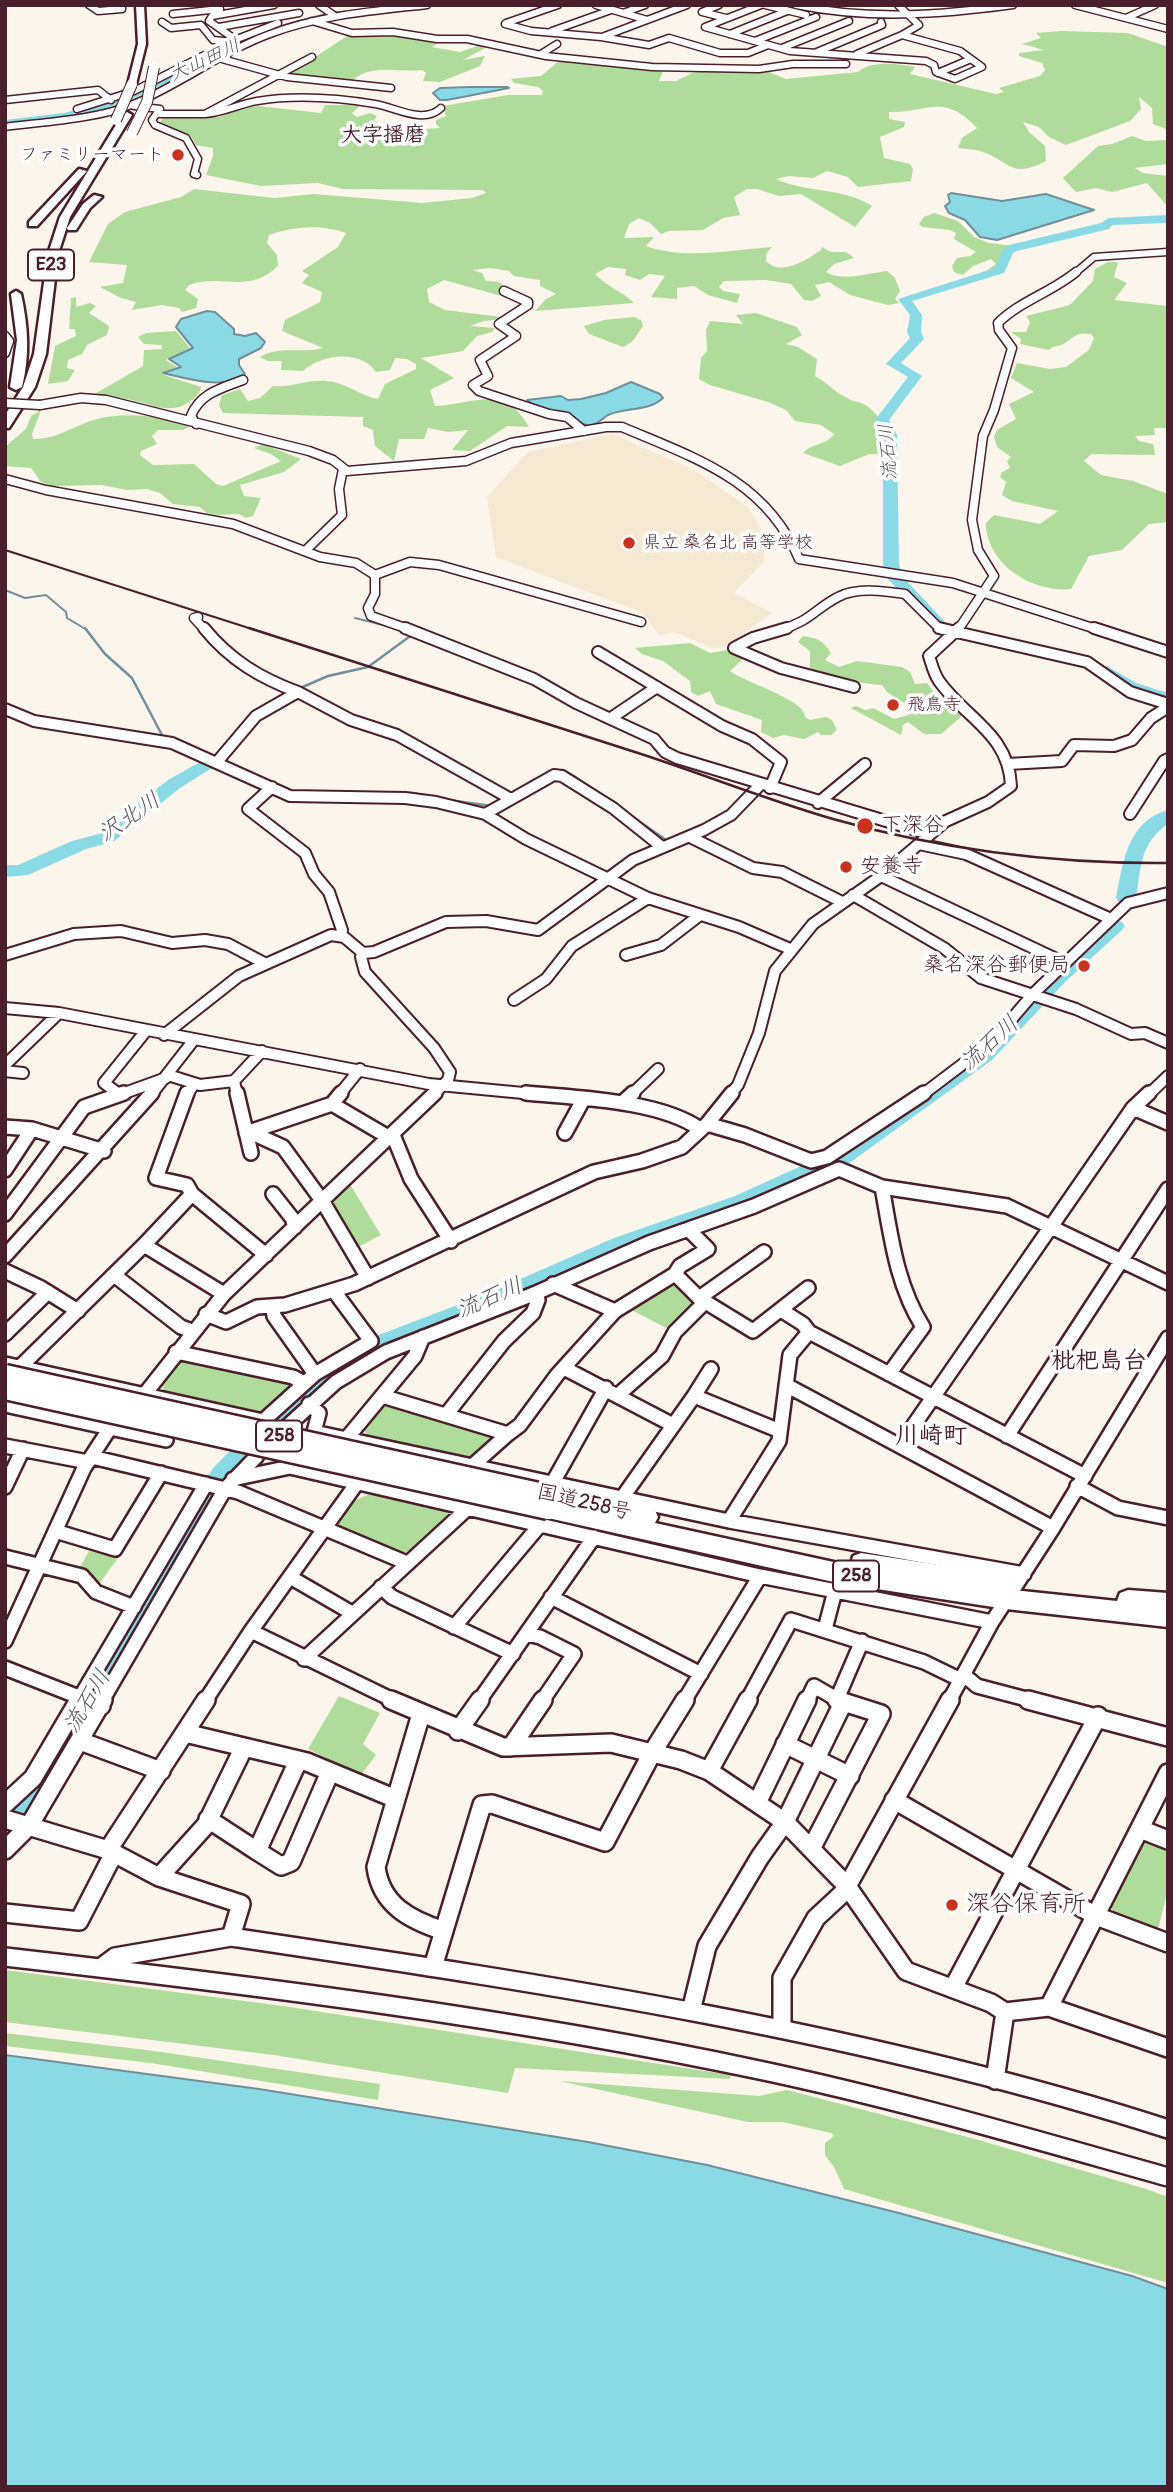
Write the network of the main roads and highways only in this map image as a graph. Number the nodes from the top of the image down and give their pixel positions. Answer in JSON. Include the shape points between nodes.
{"nodes":[{"id":1,"x":140,"y":5,"type":"edge"},
{"id":2,"x":149,"y":5,"type":"edge"},
{"id":3,"x":155,"y":61,"type":"dead end"},
{"id":4,"x":124,"y":114,"type":"junction"},
{"id":5,"x":132,"y":136,"type":"dead end"},
{"id":6,"x":83,"y":170,"type":"junction"},
{"id":7,"x":97,"y":197,"type":"dead end"},
{"id":8,"x":33,"y":224,"type":"dead end"},
{"id":9,"x":48,"y":293,"type":"junction"},
{"id":10,"x":16,"y":294,"type":"dead end"},
{"id":11,"x":16,"y":387,"type":"junction"},
{"id":12,"x":5,"y":405,"type":"edge"},
{"id":13,"x":5,"y":425,"type":"edge"},
{"id":14,"x":13,"y":1371,"type":"edge"},
{"id":15,"x":5,"y":1390,"type":"edge"},
{"id":16,"x":548,"y":1504,"type":"junction"},
{"id":17,"x":1015,"y":1586,"type":"junction"},
{"id":18,"x":1168,"y":1603,"type":"edge"},
{"id":19,"x":1168,"y":1617,"type":"edge"}],
"edges":[{"from":1,"to":4,"type":"highway","number":"E23","bridge":true,"via":[[143,34]]},
{"from":2,"to":4,"type":"highway","number":"E23","via":[[151,37],[142,80]]},
{"from":3,"to":5,"type":"highway","bridge":true,"via":[[147,102]]},
{"from":4,"to":6,"type":"highway","number":"E23"},
{"from":4,"to":9,"type":"highway","number":"E23","via":[[65,217],[53,254]]},
{"from":6,"to":8,"type":"highway"},
{"from":6,"to":11,"type":"highway","number":"E23","via":[[47,238],[30,342]]},
{"from":7,"to":9,"type":"highway","via":[[76,219]]},
{"from":9,"to":13,"type":"highway","number":"E23","via":[[40,355],[29,387]]},
{"from":10,"to":11,"type":"highway","via":[[24,340]]},
{"from":11,"to":12,"type":"highway","number":"E23"},
{"from":14,"to":16,"type":"highway","name":"国道258号","number":"258","bridge":true},
{"from":15,"to":16,"type":"highway","name":"国道258号","number":"258","bridge":true},
{"from":16,"to":17,"type":"highway","name":"国道258号","number":"258","via":[[838,1573]]},
{"from":17,"to":18,"type":"highway","name":"国道258号","number":"258"},
{"from":17,"to":19,"type":"highway","name":"国道258号","number":"258"}]}
